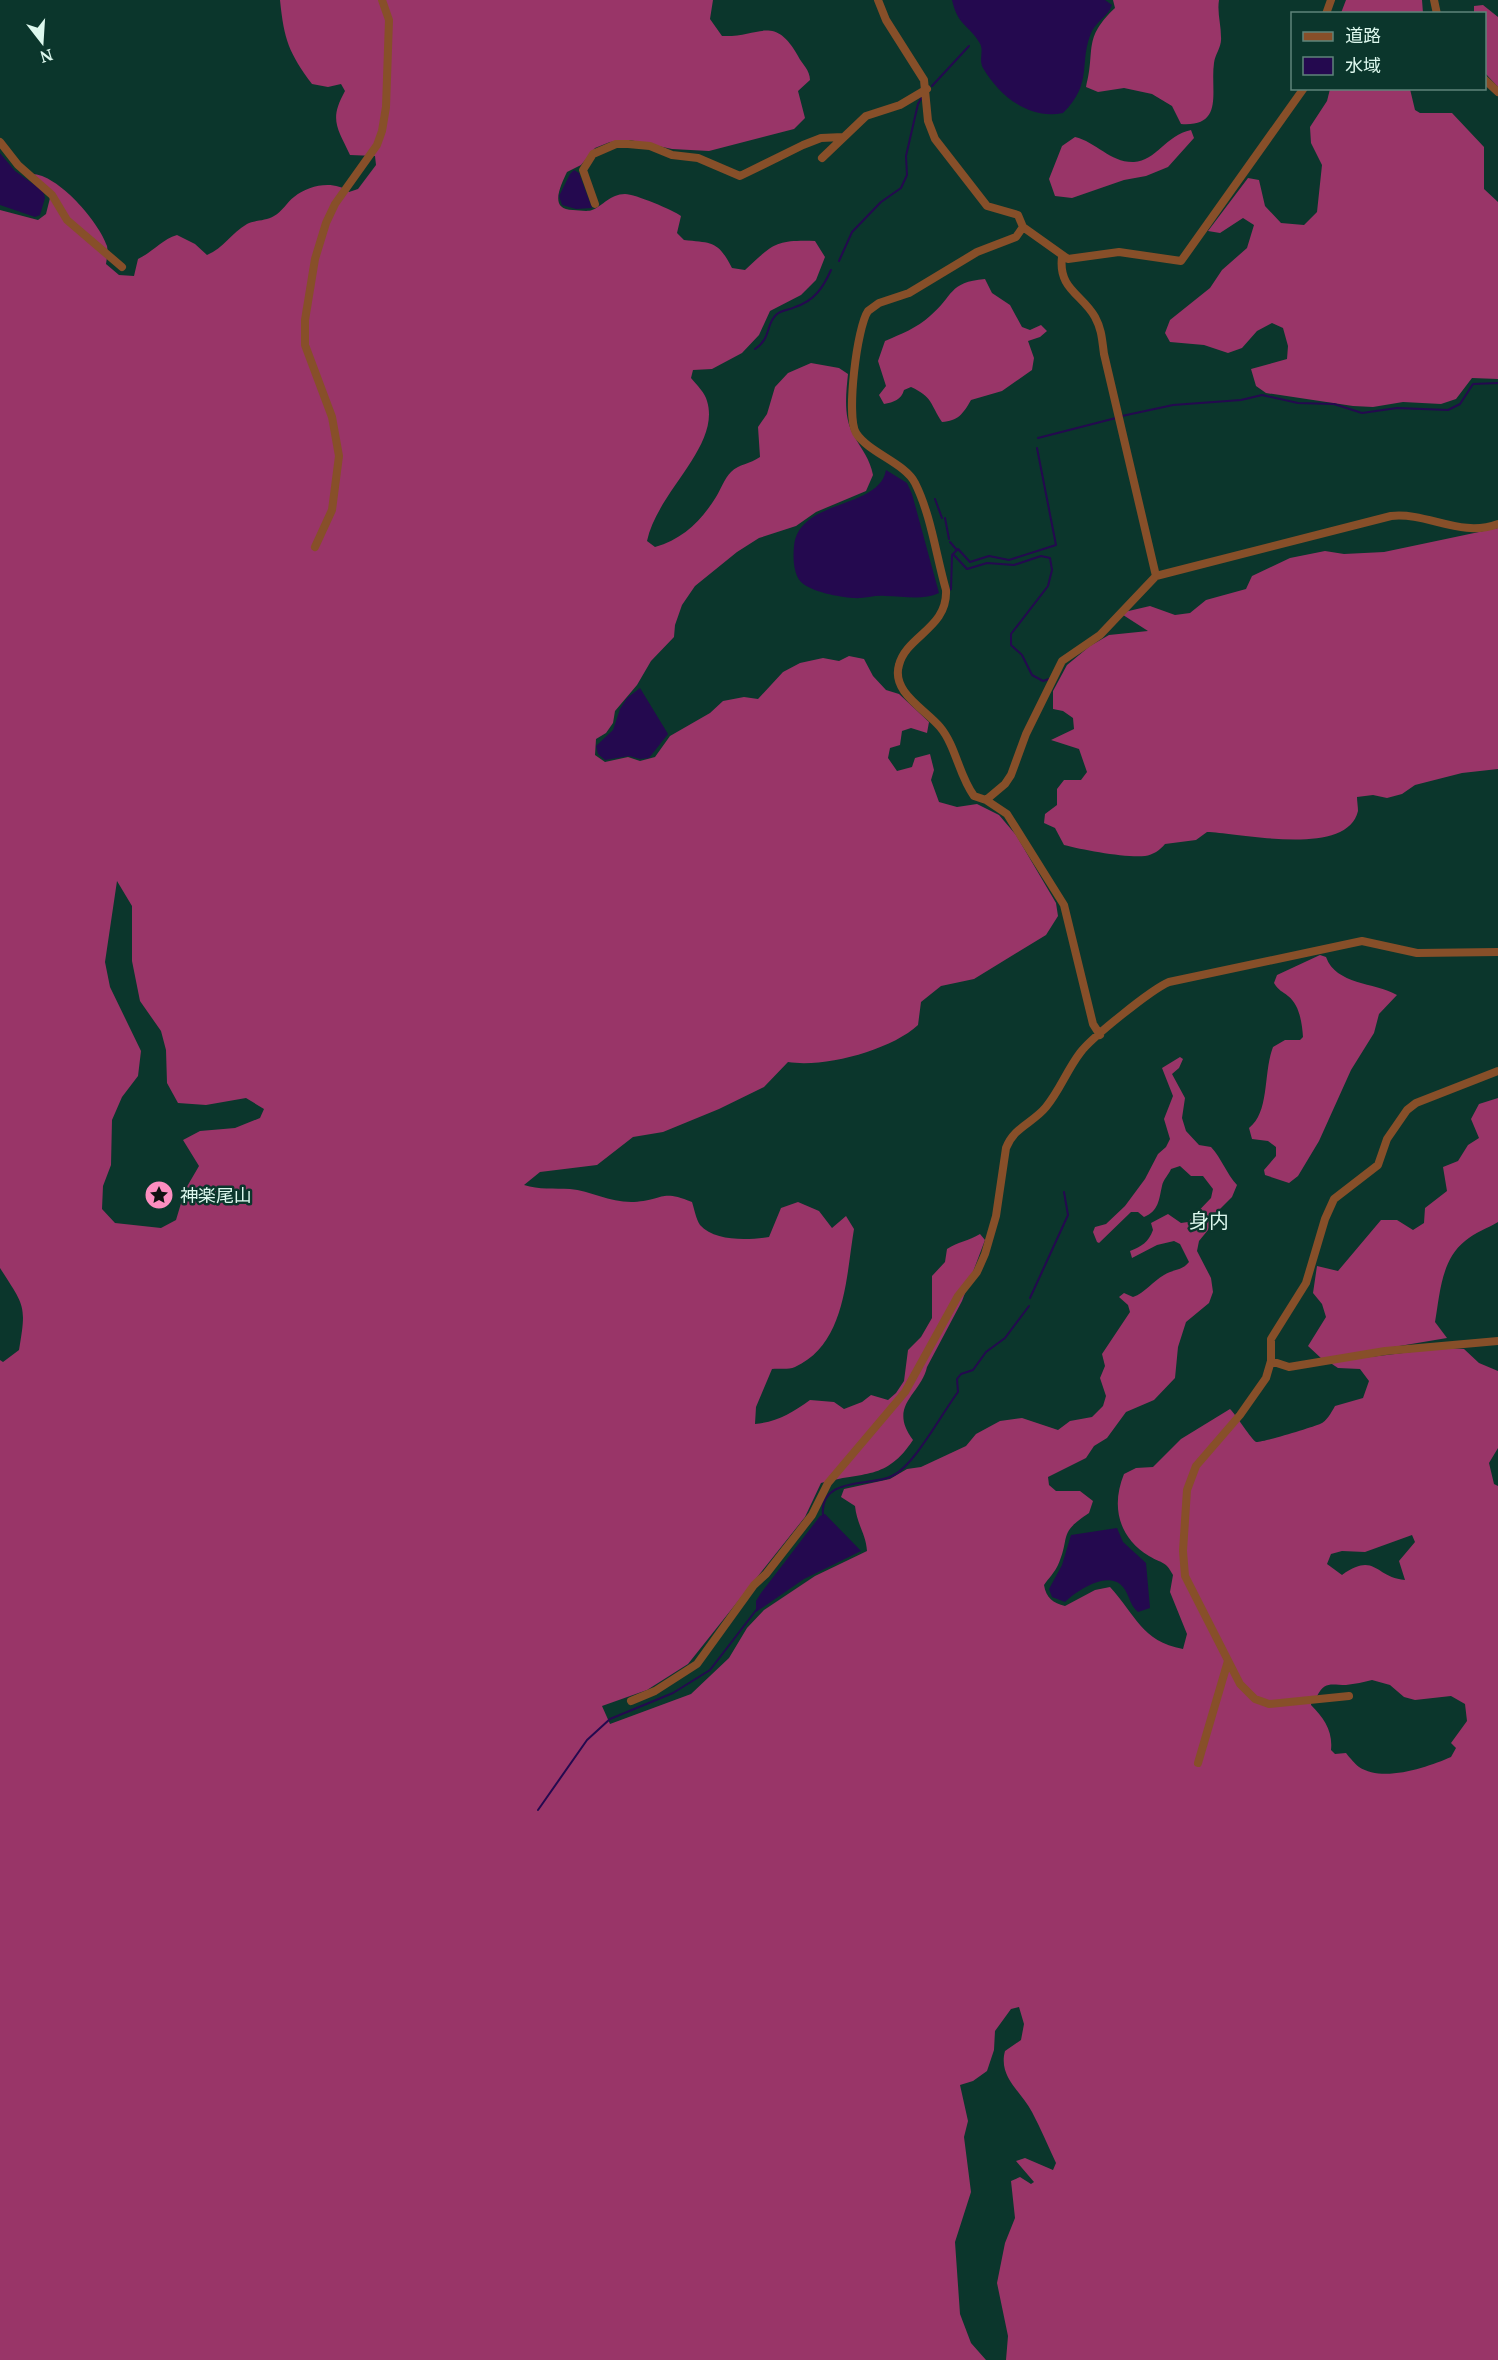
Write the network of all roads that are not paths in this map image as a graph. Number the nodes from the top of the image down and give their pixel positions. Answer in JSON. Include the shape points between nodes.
{"nodes":[{"id":1,"x":382,"y":0,"type":"edge"},
{"id":2,"x":878,"y":0,"type":"edge"},
{"id":3,"x":1486,"y":80,"type":"edge"},
{"id":4,"x":927,"y":89,"type":"junction"},
{"id":5,"x":1303,"y":90,"type":"edge"},
{"id":6,"x":1498,"y":92,"type":"edge"},
{"id":7,"x":843,"y":137,"type":"junction"},
{"id":8,"x":0,"y":142,"type":"edge"},
{"id":9,"x":822,"y":158,"type":"dead end"},
{"id":10,"x":740,"y":176,"type":"junction"},
{"id":11,"x":730,"y":181,"type":"dead end"},
{"id":12,"x":595,"y":204,"type":"dead end"},
{"id":13,"x":1023,"y":227,"type":"junction"},
{"id":14,"x":1062,"y":256,"type":"junction"},
{"id":15,"x":122,"y":267,"type":"dead end"},
{"id":16,"x":1498,"y":525,"type":"edge"},
{"id":17,"x":315,"y":547,"type":"dead end"},
{"id":18,"x":1156,"y":576,"type":"junction"},
{"id":19,"x":986,"y":800,"type":"junction"},
{"id":20,"x":1498,"y":952,"type":"edge"},
{"id":21,"x":1100,"y":1035,"type":"junction"},
{"id":22,"x":1498,"y":1071,"type":"edge"},
{"id":23,"x":1498,"y":1341,"type":"edge"},
{"id":24,"x":1271,"y":1361,"type":"junction"},
{"id":25,"x":1228,"y":1660,"type":"junction"},
{"id":26,"x":1349,"y":1696,"type":"dead end"},
{"id":27,"x":631,"y":1701,"type":"dead end"},
{"id":28,"x":1198,"y":1763,"type":"dead end"}],
"edges":[{"from":1,"to":17,"type":"street","via":[[389,20],[382,131],[377,145],[326,223],[315,259],[305,320],[305,345],[332,417],[339,456],[332,510]]},
{"from":2,"to":4,"type":"street"},
{"from":3,"to":6,"type":"street"},
{"from":4,"to":7,"type":"street","via":[[900,105],[866,116]]},
{"from":4,"to":13,"type":"street","via":[[928,121],[935,139],[980,199],[996,210],[1018,215]]},
{"from":5,"to":14,"type":"street","via":[[1181,261],[1119,252],[1068,259]]},
{"from":7,"to":9,"type":"street"},
{"from":7,"to":10,"type":"street","via":[[821,138]]},
{"from":8,"to":15,"type":"street","via":[[18,165],[52,195],[67,220]]},
{"from":10,"to":11,"type":"street"},
{"from":10,"to":12,"type":"street","via":[[698,158],[672,155],[650,146],[616,144],[593,154],[583,170]]},
{"from":13,"to":14,"type":"street"},
{"from":13,"to":19,"type":"street","via":[[1016,237],[977,252],[915,290],[868,311],[858,343],[852,401],[856,433],[914,480],[946,590],[942,612],[899,662],[898,679],[908,696],[944,733],[969,790]]},
{"from":14,"to":18,"type":"street","via":[[1061,267],[1068,286],[1094,314],[1103,338]]},
{"from":16,"to":18,"type":"street","via":[[1472,530],[1414,516],[1391,516]]},
{"from":18,"to":19,"type":"street","via":[[1100,635],[1062,661],[1026,734],[1011,775]]},
{"from":19,"to":21,"type":"street","via":[[1007,814],[1064,905],[1093,1024]]},
{"from":20,"to":21,"type":"street","via":[[1417,953],[1371,942],[1351,944],[1169,982]]},
{"from":21,"to":27,"type":"street","via":[[1082,1050],[1045,1109],[1010,1138],[985,1254],[905,1392],[828,1483],[812,1515],[754,1585],[697,1664],[655,1691]]},
{"from":22,"to":24,"type":"street","via":[[1416,1103],[1387,1139],[1378,1165],[1334,1199],[1306,1283],[1271,1339]]},
{"from":23,"to":24,"type":"street","via":[[1385,1351],[1289,1367]]},
{"from":24,"to":25,"type":"street","via":[[1266,1378],[1240,1415],[1196,1466],[1187,1490],[1185,1576]]},
{"from":25,"to":26,"type":"street","via":[[1249,1694],[1269,1704]]},
{"from":25,"to":28,"type":"street"}]}
